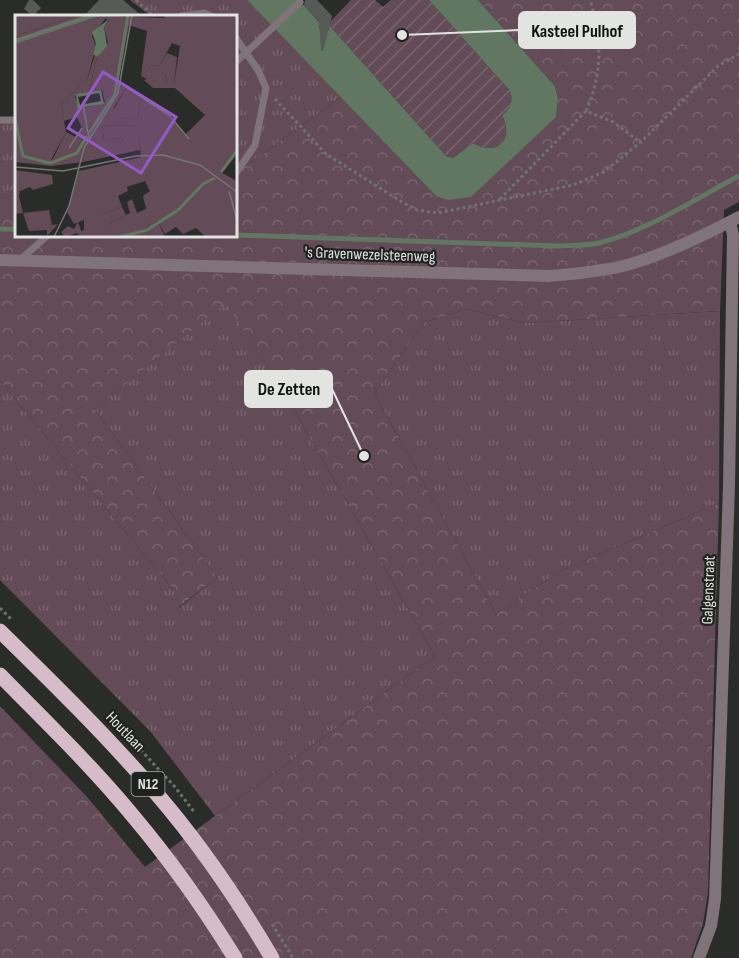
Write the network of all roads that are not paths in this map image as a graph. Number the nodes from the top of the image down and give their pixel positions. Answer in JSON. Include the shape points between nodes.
{"nodes":[{"id":1,"x":300,"y":2,"type":"dead end"},
{"id":2,"x":189,"y":15,"type":"edge"},
{"id":3,"x":209,"y":15,"type":"edge"},
{"id":4,"x":237,"y":39,"type":"edge"},
{"id":5,"x":247,"y":51,"type":"junction"},
{"id":6,"x":237,"y":61,"type":"edge"},
{"id":7,"x":237,"y":172,"type":"edge"},
{"id":8,"x":735,"y":220,"type":"edge"},
{"id":9,"x":46,"y":237,"type":"edge"},
{"id":10,"x":0,"y":260,"type":"edge"},
{"id":11,"x":20,"y":260,"type":"junction"},
{"id":12,"x":0,"y":630,"type":"edge"},
{"id":13,"x":0,"y":675,"type":"edge"},
{"id":14,"x":235,"y":958,"type":"edge"},
{"id":15,"x":272,"y":958,"type":"edge"},
{"id":16,"x":699,"y":958,"type":"edge"}],
"edges":[{"from":1,"to":5,"type":"lane"},
{"from":2,"to":3,"type":"lane"},
{"from":4,"to":5,"type":"lane"},
{"from":5,"to":6,"type":"lane"},
{"from":5,"to":7,"type":"lane","via":[[267,88],[255,145]]},
{"from":8,"to":11,"type":"street","name":"'s Gravenwezelsteenweg","via":[[624,265],[549,276]]},
{"from":8,"to":16,"type":"street","name":"Galgenstraat","via":[[715,899],[711,926]]},
{"from":9,"to":11,"type":"lane"},
{"from":10,"to":11,"type":"street","name":"'s Gravenwezelsteenweg"},
{"from":12,"to":15,"type":"main road","name":"Houtlaan","number":"N12","via":[[158,795],[202,851]]},
{"from":13,"to":14,"type":"main road","number":"N12","via":[[133,815],[176,869]]}]}
